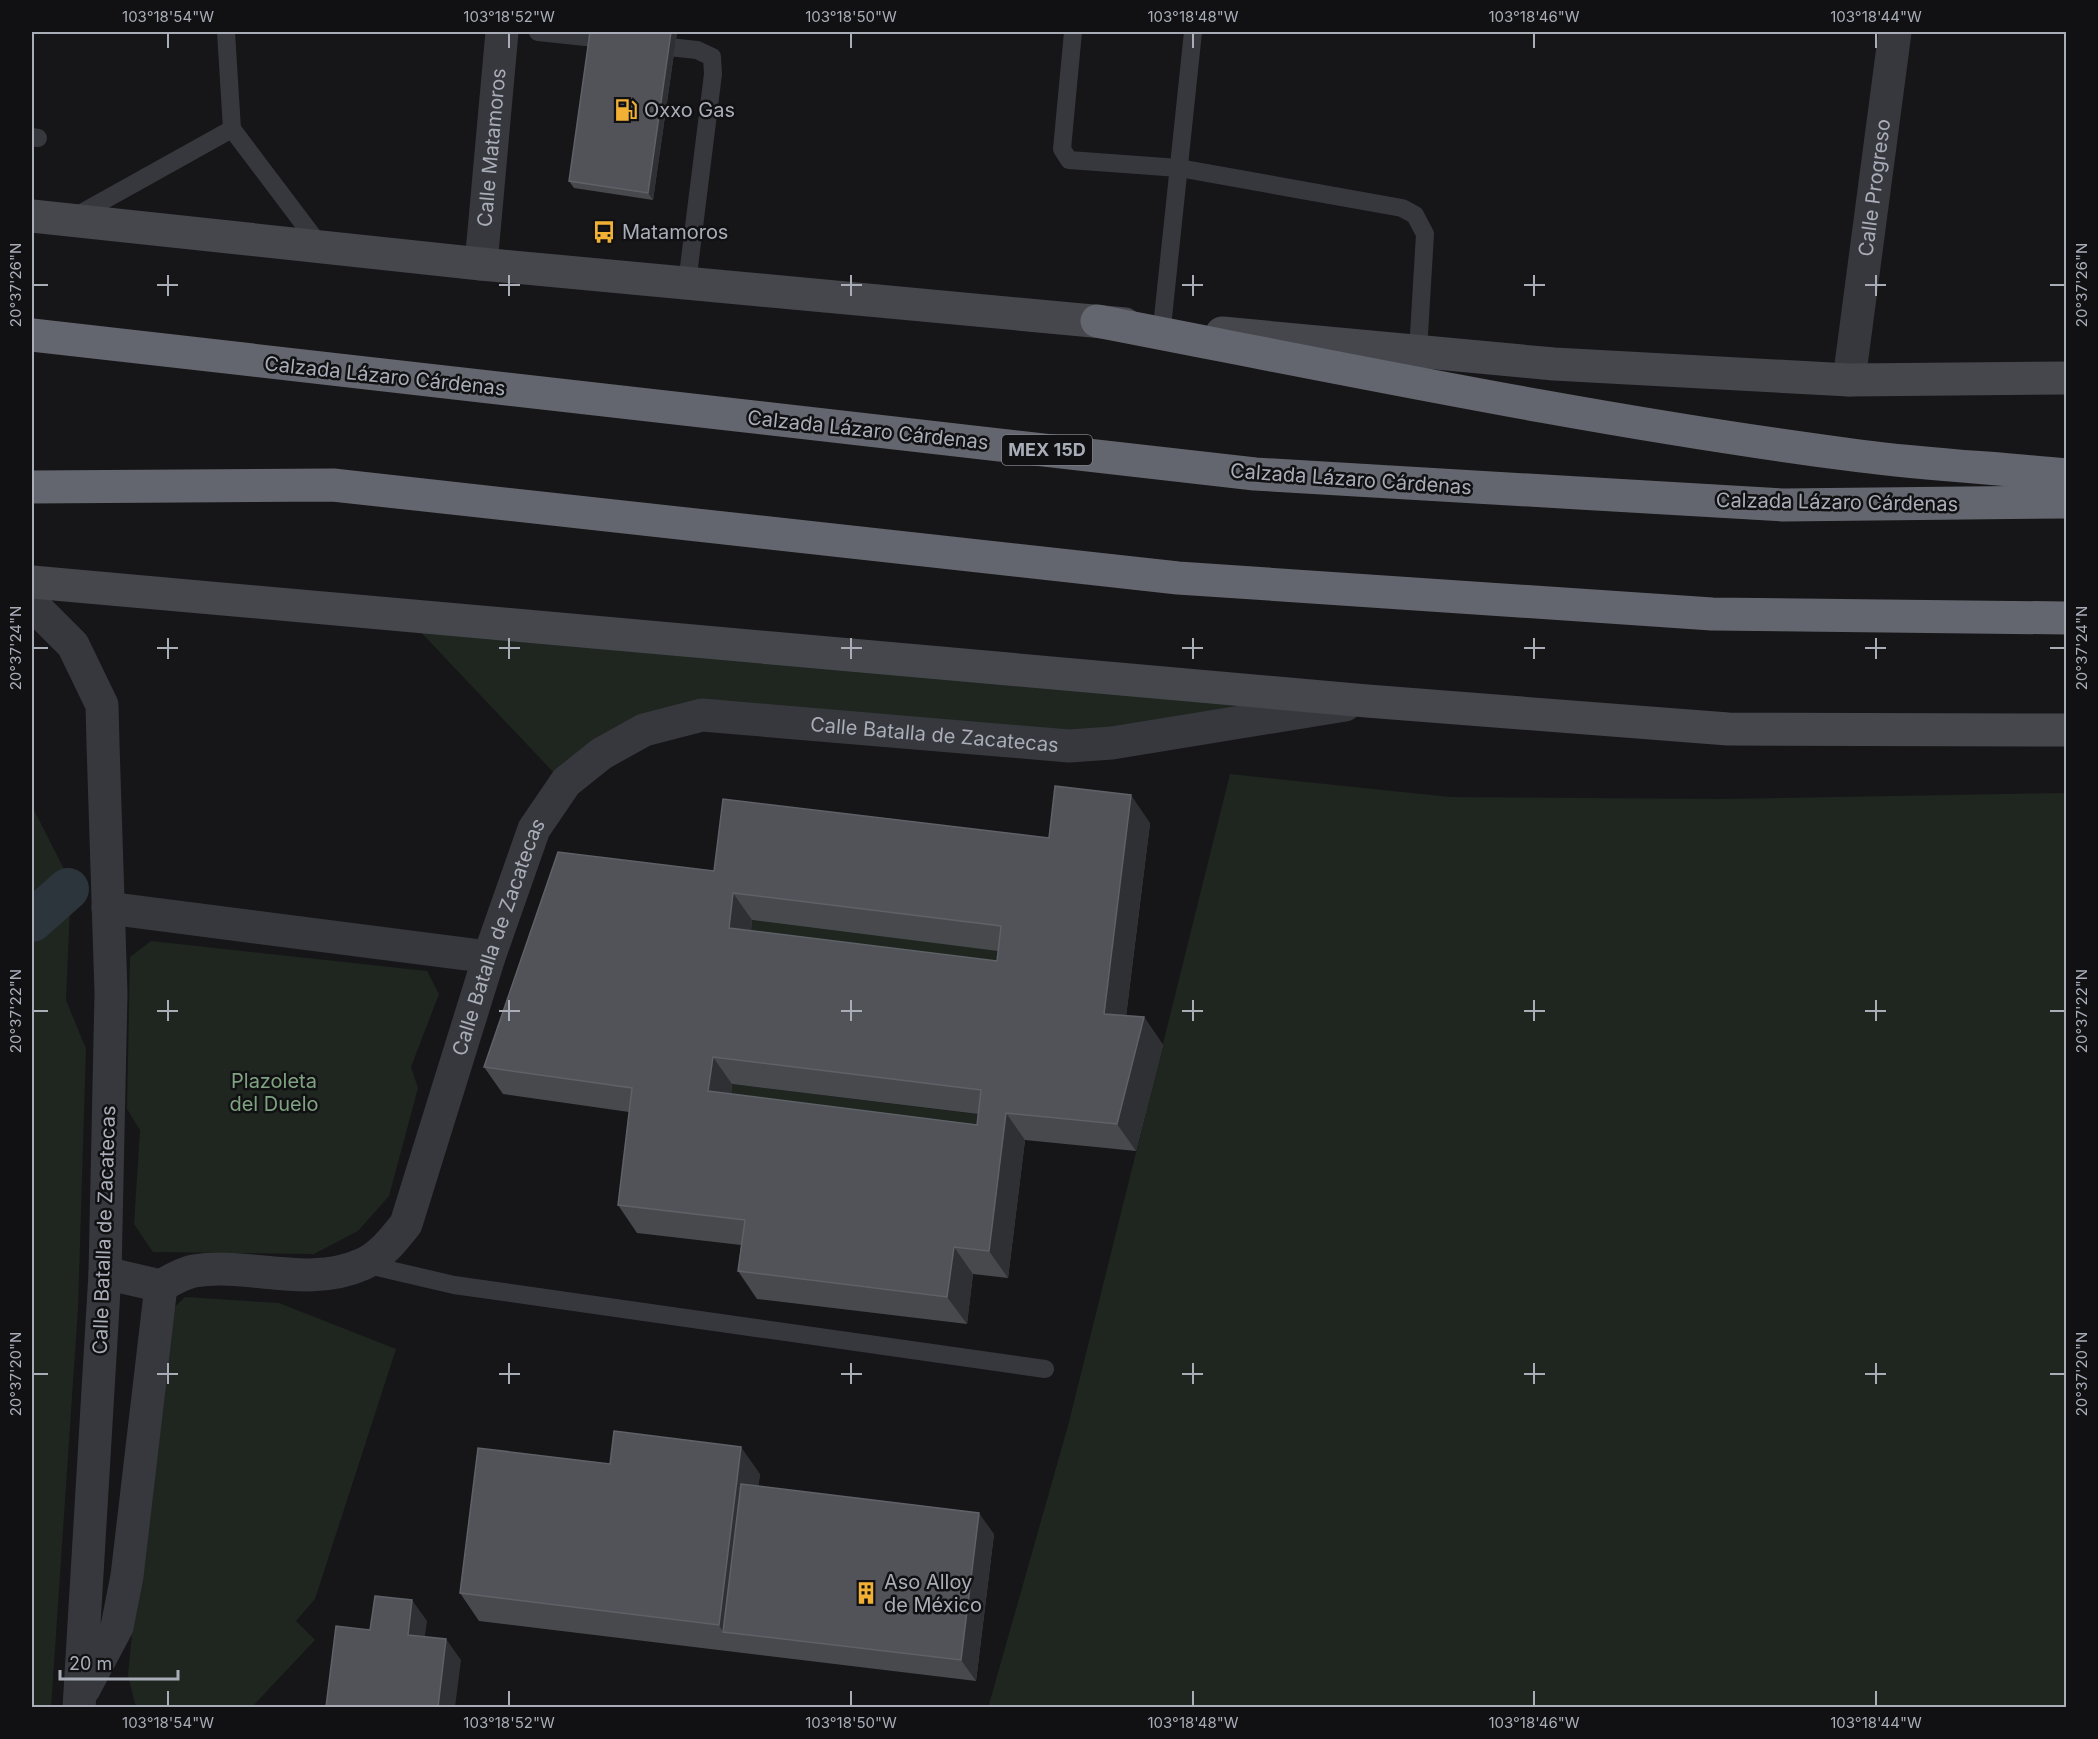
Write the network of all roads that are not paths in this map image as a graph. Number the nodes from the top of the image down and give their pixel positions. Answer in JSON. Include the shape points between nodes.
{"nodes":[{"id":1,"x":226,"y":32,"type":"edge"},
{"id":2,"x":502,"y":32,"type":"edge"},
{"id":3,"x":538,"y":32,"type":"edge"},
{"id":4,"x":1073,"y":32,"type":"edge"},
{"id":5,"x":1193,"y":32,"type":"edge"},
{"id":6,"x":1895,"y":32,"type":"edge"},
{"id":7,"x":232,"y":129,"type":"junction"},
{"id":8,"x":1179,"y":168,"type":"junction"},
{"id":9,"x":32,"y":216,"type":"edge"},
{"id":10,"x":68,"y":220,"type":"junction"},
{"id":11,"x":321,"y":247,"type":"junction"},
{"id":12,"x":481,"y":264,"type":"junction"},
{"id":13,"x":687,"y":283,"type":"junction"},
{"id":14,"x":1098,"y":321,"type":"junction"},
{"id":15,"x":1162,"y":327,"type":"junction"},
{"id":16,"x":32,"y":335,"type":"edge"},
{"id":17,"x":1418,"y":351,"type":"junction"},
{"id":18,"x":2067,"y":378,"type":"edge"},
{"id":19,"x":1849,"y":380,"type":"junction"},
{"id":20,"x":2067,"y":475,"type":"edge"},
{"id":21,"x":32,"y":487,"type":"edge"},
{"id":22,"x":2067,"y":502,"type":"edge"},
{"id":23,"x":32,"y":582,"type":"edge"},
{"id":24,"x":32,"y":604,"type":"edge"},
{"id":25,"x":2067,"y":618,"type":"edge"},
{"id":26,"x":1367,"y":701,"type":"junction"},
{"id":27,"x":2067,"y":730,"type":"edge"},
{"id":28,"x":108,"y":908,"type":"junction"},
{"id":29,"x":489,"y":957,"type":"junction"},
{"id":30,"x":364,"y":1264,"type":"junction"},
{"id":31,"x":105,"y":1273,"type":"junction"},
{"id":32,"x":161,"y":1286,"type":"junction"},
{"id":33,"x":1045,"y":1369,"type":"dead end"},
{"id":34,"x":79,"y":1703,"type":"edge"}],
"edges":[{"from":1,"to":7,"type":"lane"},
{"from":2,"to":12,"type":"street","name":"Calle Matamoros"},
{"from":3,"to":13,"type":"lane","via":[[697,50],[712,57]]},
{"from":4,"to":8,"type":"lane","via":[[1062,149],[1069,160]]},
{"from":5,"to":8,"type":"lane"},
{"from":6,"to":19,"type":"street","name":"Calle Progreso"},
{"from":7,"to":10,"type":"lane"},
{"from":7,"to":11,"type":"lane"},
{"from":8,"to":15,"type":"lane"},
{"from":8,"to":17,"type":"lane","via":[[1402,208],[1415,215],[1425,234]]},
{"from":9,"to":10,"type":"main road"},
{"from":10,"to":11,"type":"main road"},
{"from":11,"to":12,"type":"main road"},
{"from":12,"to":13,"type":"main road"},
{"from":13,"to":14,"type":"main road"},
{"from":14,"to":15,"type":"main road"},
{"from":14,"to":20,"type":"highway","via":[[1693,432],[1862,456]]},
{"from":15,"to":17,"type":"main road"},
{"from":16,"to":22,"type":"highway","name":"Calzada Lázaro Cárdenas","number":"MEX 15D","via":[[1255,474],[1783,505]]},
{"from":17,"to":19,"type":"main road","via":[[1554,364]]},
{"from":18,"to":19,"type":"main road"},
{"from":21,"to":25,"type":"highway","via":[[333,485],[1178,578],[1712,614]]},
{"from":23,"to":26,"type":"main road"},
{"from":24,"to":28,"type":"street","name":"Calle Batalla de Zacatecas","via":[[73,645],[102,705]]},
{"from":26,"to":27,"type":"main road","via":[[1728,729]]},
{"from":26,"to":29,"type":"street","name":"Calle Batalla de Zacatecas","via":[[1112,743],[1069,746],[702,715],[644,730],[601,754],[566,782],[553,801],[534,829]]},
{"from":28,"to":29,"type":"street"},
{"from":28,"to":31,"type":"street","name":"Calle Batalla de Zacatecas","via":[[111,993]]},
{"from":29,"to":30,"type":"street","name":"Calle Batalla de Zacatecas","via":[[406,1224],[389,1245]]},
{"from":30,"to":32,"type":"street","name":"Calle Batalla de Zacatecas","via":[[309,1276],[217,1269],[192,1271]]},
{"from":30,"to":33,"type":"lane","via":[[454,1285]]},
{"from":31,"to":32,"type":"street"},
{"from":31,"to":34,"type":"street","name":"Calle Batalla de Zacatecas"},
{"from":32,"to":34,"type":"street","name":"Calle Batalla de Zacatecas","via":[[127,1576],[117,1627]]}]}
